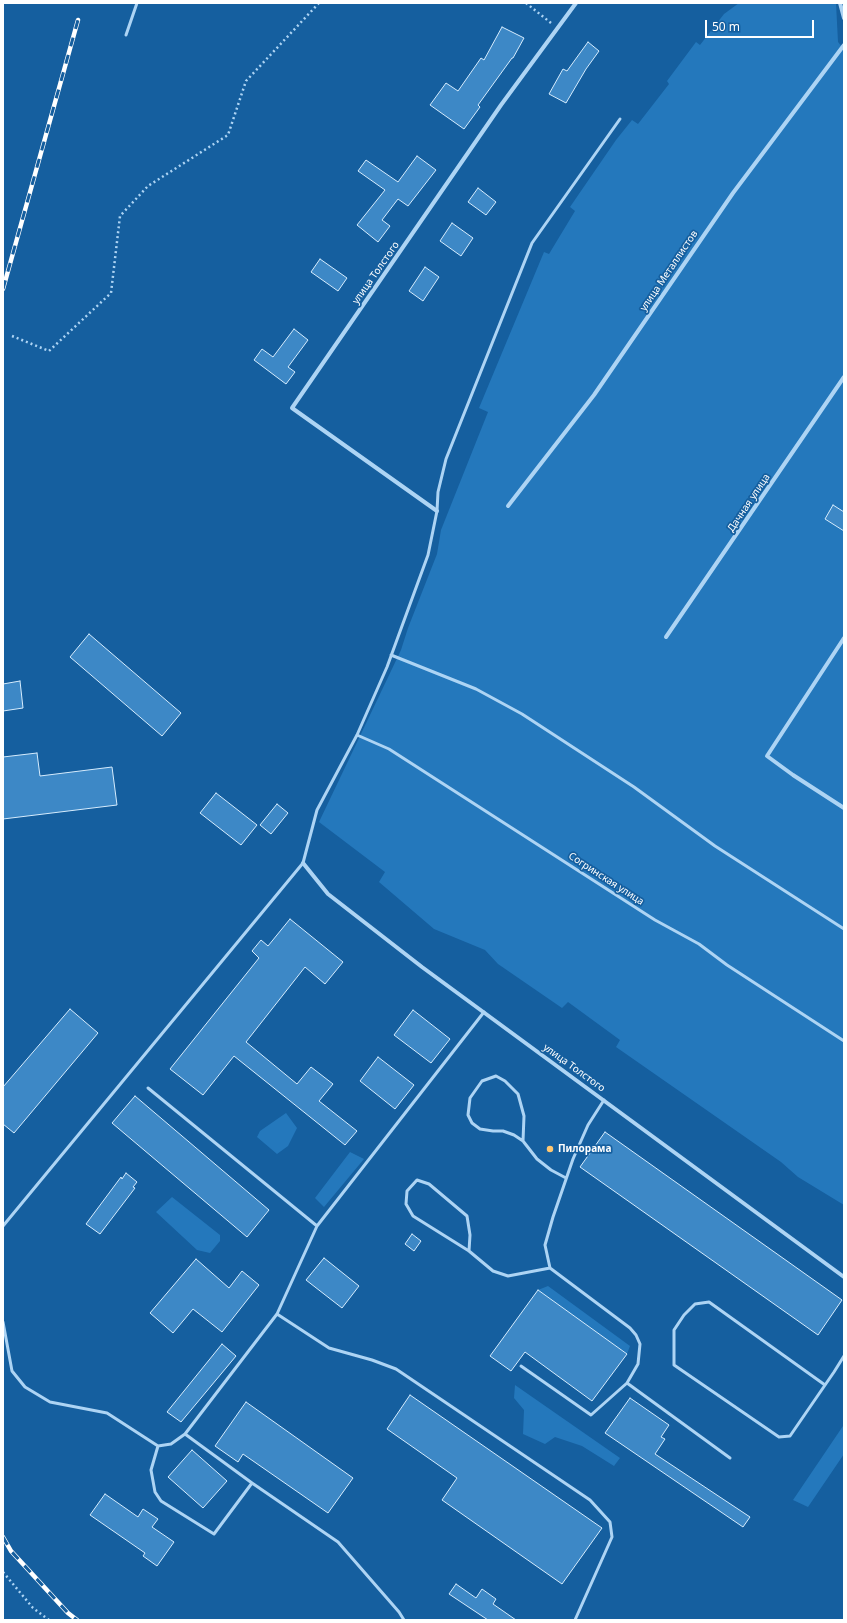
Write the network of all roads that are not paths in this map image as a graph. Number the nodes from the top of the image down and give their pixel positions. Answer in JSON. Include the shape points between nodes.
{"nodes":[{"id":1,"x":137,"y":3,"type":"edge"},
{"id":2,"x":576,"y":3,"type":"edge"},
{"id":3,"x":840,"y":3,"type":"edge"},
{"id":4,"x":844,"y":18,"type":"edge"},
{"id":5,"x":126,"y":35,"type":"dead end"},
{"id":6,"x":844,"y":45,"type":"edge"},
{"id":7,"x":620,"y":119,"type":"dead end"},
{"id":8,"x":844,"y":377,"type":"edge"},
{"id":9,"x":508,"y":506,"type":"dead end"},
{"id":10,"x":437,"y":511,"type":"junction"},
{"id":11,"x":666,"y":638,"type":"dead end"},
{"id":12,"x":844,"y":638,"type":"edge"},
{"id":13,"x":391,"y":655,"type":"junction"},
{"id":14,"x":357,"y":735,"type":"junction"},
{"id":15,"x":844,"y":808,"type":"edge"},
{"id":16,"x":303,"y":863,"type":"junction"},
{"id":17,"x":844,"y":929,"type":"edge"},
{"id":18,"x":484,"y":1012,"type":"junction"},
{"id":19,"x":844,"y":1041,"type":"edge"},
{"id":20,"x":148,"y":1088,"type":"dead end"},
{"id":21,"x":604,"y":1100,"type":"junction"},
{"id":22,"x":523,"y":1141,"type":"junction"},
{"id":23,"x":566,"y":1178,"type":"junction"},
{"id":24,"x":3,"y":1226,"type":"edge"},
{"id":25,"x":317,"y":1226,"type":"junction"},
{"id":26,"x":469,"y":1251,"type":"junction"},
{"id":27,"x":550,"y":1268,"type":"junction"},
{"id":28,"x":844,"y":1277,"type":"edge"},
{"id":29,"x":277,"y":1314,"type":"junction"},
{"id":30,"x":3,"y":1322,"type":"edge"},
{"id":31,"x":844,"y":1356,"type":"edge"},
{"id":32,"x":521,"y":1366,"type":"dead end"},
{"id":33,"x":627,"y":1383,"type":"junction"},
{"id":34,"x":825,"y":1385,"type":"junction"},
{"id":35,"x":185,"y":1434,"type":"junction"},
{"id":36,"x":158,"y":1446,"type":"junction"},
{"id":37,"x":730,"y":1458,"type":"dead end"},
{"id":38,"x":252,"y":1483,"type":"junction"},
{"id":39,"x":404,"y":1620,"type":"edge"},
{"id":40,"x":575,"y":1620,"type":"edge"}],
"edges":[{"from":1,"to":5,"type":"lane"},
{"from":2,"to":10,"type":"street","name":"улица Толстого","via":[[501,106],[292,408]]},
{"from":3,"to":4,"type":"street"},
{"from":6,"to":9,"type":"street","name":"улица Металлистов","via":[[733,193],[594,395]]},
{"from":7,"to":10,"type":"lane","via":[[532,244],[446,459],[438,492]]},
{"from":8,"to":11,"type":"street","name":"Дачная улица"},
{"from":10,"to":13,"type":"lane","via":[[428,555]]},
{"from":12,"to":15,"type":"street","via":[[766,756]]},
{"from":13,"to":14,"type":"lane"},
{"from":13,"to":17,"type":"lane","via":[[476,689],[522,714],[634,787],[714,846]]},
{"from":14,"to":16,"type":"lane","via":[[317,810]]},
{"from":14,"to":19,"type":"lane","name":"Согринская улица","via":[[389,749],[655,920],[699,944]]},
{"from":16,"to":18,"type":"street","name":"улица Толстого","via":[[328,894]]},
{"from":16,"to":24,"type":"lane"},
{"from":18,"to":21,"type":"street","name":"улица Толстого"},
{"from":18,"to":25,"type":"lane"},
{"from":20,"to":25,"type":"lane"},
{"from":21,"to":23,"type":"lane","via":[[588,1126]]},
{"from":21,"to":28,"type":"street","name":"улица Толстого"},
{"from":22,"to":22,"type":"lane","via":[[504,1131],[480,1129],[472,1123],[468,1115],[470,1098],[482,1081],[496,1076],[506,1080],[518,1094],[524,1116]]},
{"from":22,"to":23,"type":"lane","via":[[537,1159]]},
{"from":23,"to":27,"type":"lane","via":[[546,1245]]},
{"from":25,"to":29,"type":"lane"},
{"from":26,"to":26,"type":"lane","via":[[413,1216],[406,1204],[407,1191],[417,1180],[428,1184],[467,1216]]},
{"from":26,"to":27,"type":"lane","via":[[493,1271],[508,1276]]},
{"from":27,"to":33,"type":"lane","via":[[636,1335],[640,1344],[638,1364]]},
{"from":29,"to":35,"type":"lane"},
{"from":29,"to":40,"type":"lane","via":[[329,1348],[396,1369],[590,1500],[610,1522],[612,1537]]},
{"from":30,"to":36,"type":"lane","via":[[12,1371],[25,1387],[50,1402],[107,1414]]},
{"from":31,"to":34,"type":"lane"},
{"from":32,"to":33,"type":"lane","via":[[591,1415]]},
{"from":33,"to":37,"type":"lane"},
{"from":34,"to":34,"type":"lane","via":[[790,1436],[779,1438],[674,1365],[674,1330],[694,1304],[709,1302]]},
{"from":35,"to":36,"type":"lane","via":[[171,1444]]},
{"from":35,"to":38,"type":"lane"},
{"from":36,"to":38,"type":"lane","via":[[151,1470],[155,1492],[161,1501],[214,1534]]},
{"from":38,"to":39,"type":"lane","via":[[338,1542]]}]}
